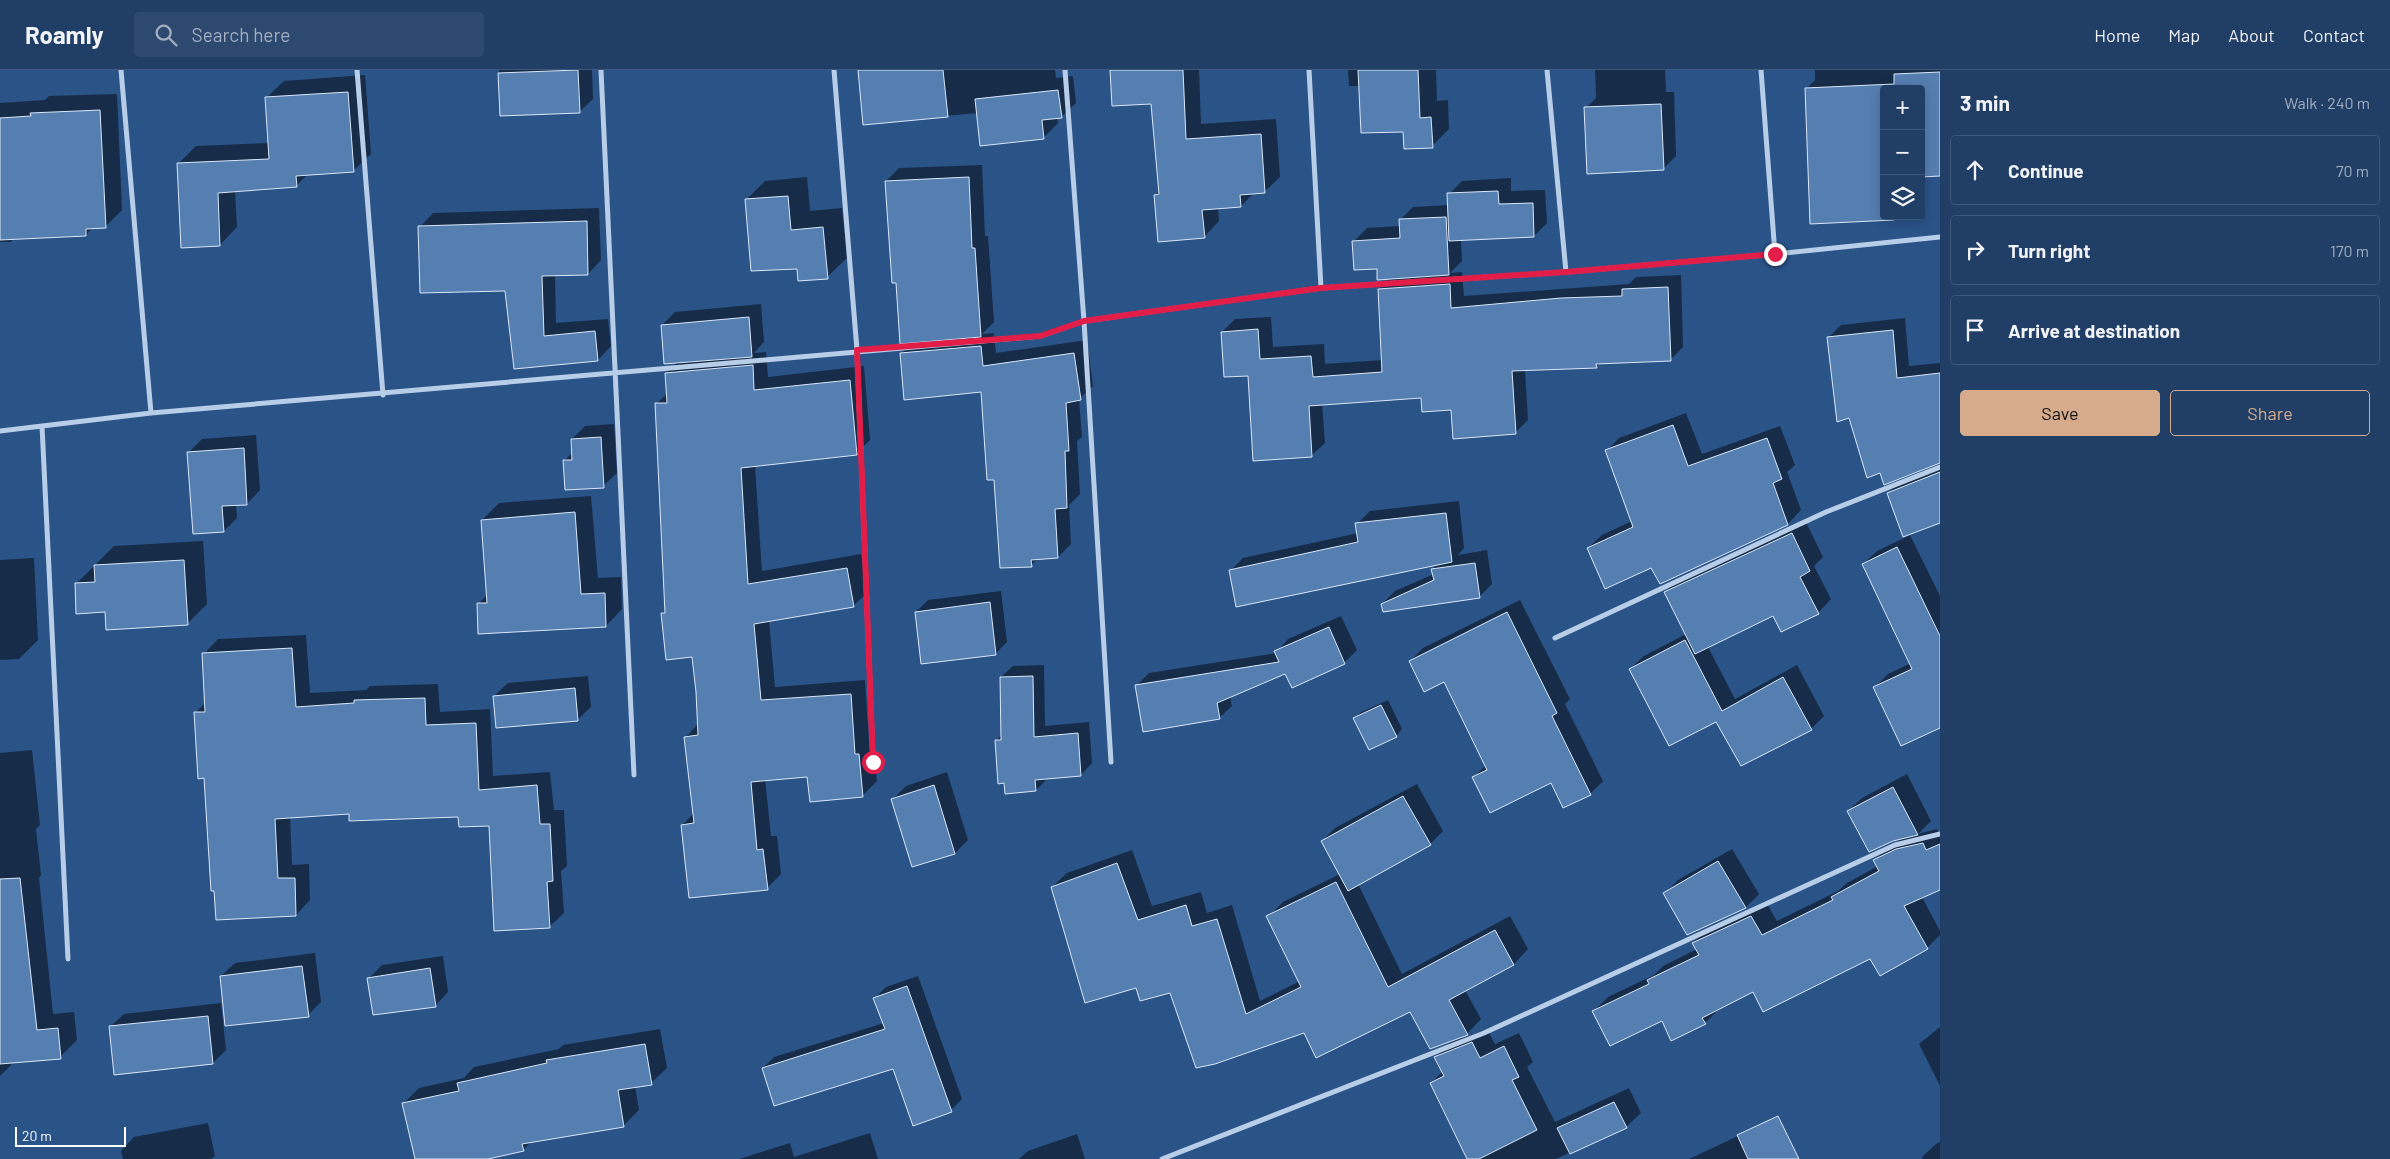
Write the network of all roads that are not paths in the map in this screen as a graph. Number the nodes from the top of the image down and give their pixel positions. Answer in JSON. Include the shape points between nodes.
{"nodes":[{"id":1,"x":121,"y":70,"type":"edge"},
{"id":2,"x":357,"y":70,"type":"edge"},
{"id":3,"x":601,"y":70,"type":"edge"},
{"id":4,"x":834,"y":70,"type":"edge"},
{"id":5,"x":1064,"y":70,"type":"edge"},
{"id":6,"x":1309,"y":70,"type":"edge"},
{"id":7,"x":1547,"y":70,"type":"edge"},
{"id":8,"x":1761,"y":70,"type":"edge"},
{"id":9,"x":1940,"y":237,"type":"edge"},
{"id":10,"x":1775,"y":254,"type":"junction"},
{"id":11,"x":1566,"y":272,"type":"junction"},
{"id":12,"x":1321,"y":288,"type":"junction"},
{"id":13,"x":1084,"y":321,"type":"junction"},
{"id":14,"x":857,"y":350,"type":"junction"},
{"id":15,"x":617,"y":374,"type":"junction"},
{"id":16,"x":383,"y":395,"type":"junction"},
{"id":17,"x":151,"y":413,"type":"junction"},
{"id":18,"x":42,"y":426,"type":"junction"},
{"id":19,"x":0,"y":431,"type":"edge"},
{"id":20,"x":1940,"y":467,"type":"edge"},
{"id":21,"x":1555,"y":638,"type":"dead end"},
{"id":22,"x":873,"y":762,"type":"dead end"},
{"id":23,"x":1111,"y":762,"type":"dead end"},
{"id":24,"x":634,"y":775,"type":"dead end"},
{"id":25,"x":1940,"y":834,"type":"edge"},
{"id":26,"x":68,"y":959,"type":"dead end"},
{"id":27,"x":1162,"y":1159,"type":"edge"}],
"edges":[{"from":1,"to":17,"type":"street"},
{"from":2,"to":16,"type":"street"},
{"from":3,"to":15,"type":"street"},
{"from":4,"to":14,"type":"street"},
{"from":5,"to":13,"type":"street"},
{"from":6,"to":12,"type":"street"},
{"from":7,"to":11,"type":"street"},
{"from":8,"to":10,"type":"street"},
{"from":9,"to":10,"type":"street"},
{"from":10,"to":11,"type":"street"},
{"from":11,"to":12,"type":"street"},
{"from":12,"to":13,"type":"street"},
{"from":13,"to":14,"type":"street","via":[[1040,336]]},
{"from":13,"to":23,"type":"street"},
{"from":14,"to":15,"type":"street"},
{"from":14,"to":22,"type":"street"},
{"from":15,"to":16,"type":"street"},
{"from":15,"to":24,"type":"street"},
{"from":16,"to":17,"type":"street"},
{"from":17,"to":18,"type":"street"},
{"from":18,"to":19,"type":"street"},
{"from":18,"to":26,"type":"street"},
{"from":20,"to":21,"type":"street","via":[[1826,512]]},
{"from":25,"to":27,"type":"street","via":[[1895,845],[1484,1033]]}]}
